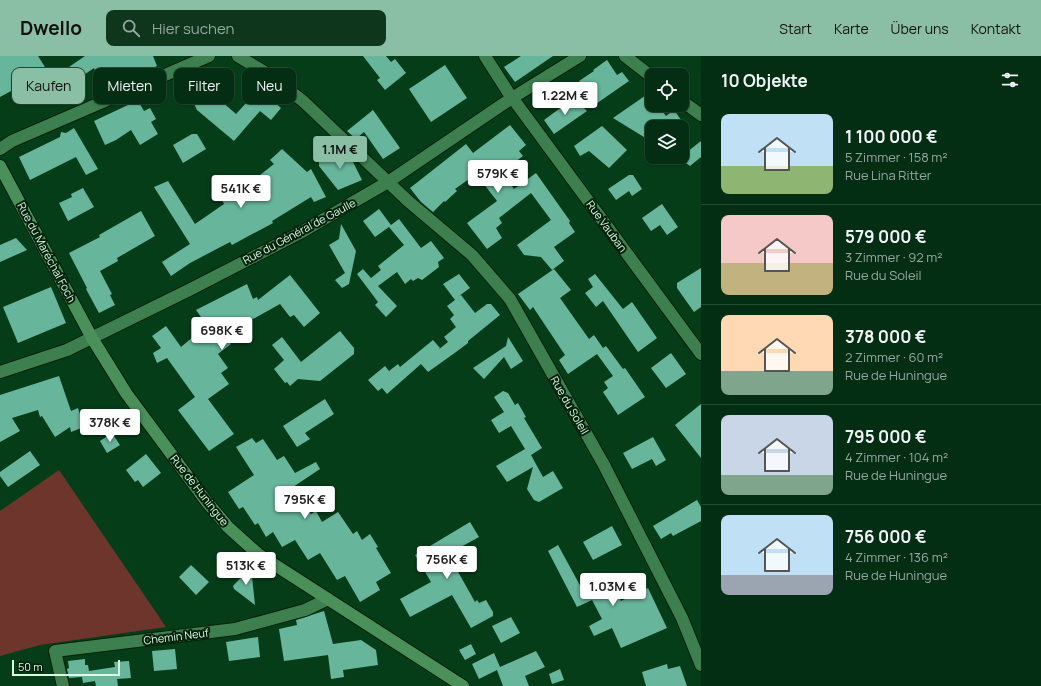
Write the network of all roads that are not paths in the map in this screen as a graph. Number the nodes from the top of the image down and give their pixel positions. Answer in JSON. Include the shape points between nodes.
{"nodes":[{"id":1,"x":209,"y":56,"type":"edge"},
{"id":2,"x":238,"y":56,"type":"edge"},
{"id":3,"x":485,"y":56,"type":"edge"},
{"id":4,"x":580,"y":56,"type":"edge"},
{"id":5,"x":625,"y":56,"type":"edge"},
{"id":6,"x":645,"y":72,"type":"edge"},
{"id":7,"x":512,"y":98,"type":"junction"},
{"id":8,"x":689,"y":106,"type":"edge"},
{"id":9,"x":701,"y":115,"type":"edge"},
{"id":10,"x":0,"y":149,"type":"edge"},
{"id":11,"x":0,"y":166,"type":"edge"},
{"id":12,"x":388,"y":182,"type":"junction"},
{"id":13,"x":92,"y":338,"type":"junction"},
{"id":14,"x":701,"y":354,"type":"edge"},
{"id":15,"x":0,"y":372,"type":"edge"},
{"id":16,"x":328,"y":599,"type":"junction"},
{"id":17,"x":701,"y":665,"type":"edge"},
{"id":18,"x":63,"y":686,"type":"edge"},
{"id":19,"x":463,"y":686,"type":"edge"}],
"edges":[{"from":1,"to":10,"type":"street","via":[[12,141]]},
{"from":2,"to":12,"type":"street","name":"Rue du Soleil","via":[[303,101]]},
{"from":3,"to":7,"type":"street","name":"Rue Vauban"},
{"from":4,"to":7,"type":"street","name":"Rue du Général de Gaulle"},
{"from":5,"to":6,"type":"street"},
{"from":7,"to":12,"type":"street","name":"Rue du Général de Gaulle"},
{"from":7,"to":14,"type":"street","name":"Rue Vauban"},
{"from":8,"to":9,"type":"street"},
{"from":11,"to":13,"type":"main road","name":"Rue du Maréchal Foch"},
{"from":12,"to":13,"type":"street","name":"Rue du Général de Gaulle","via":[[300,233]]},
{"from":12,"to":17,"type":"street","name":"Rue du Soleil","via":[[472,255],[510,299],[604,465],[682,618]]},
{"from":13,"to":15,"type":"street","name":"Rue du Général de Gaulle","via":[[54,355]]},
{"from":13,"to":16,"type":"main road","name":"Rue de Huningue","via":[[126,393],[228,527],[258,554]]},
{"from":16,"to":18,"type":"street","name":"Chemin Neuf","via":[[304,610],[235,629],[55,651]]},
{"from":16,"to":19,"type":"main road","name":"Rue de Huningue"}]}
